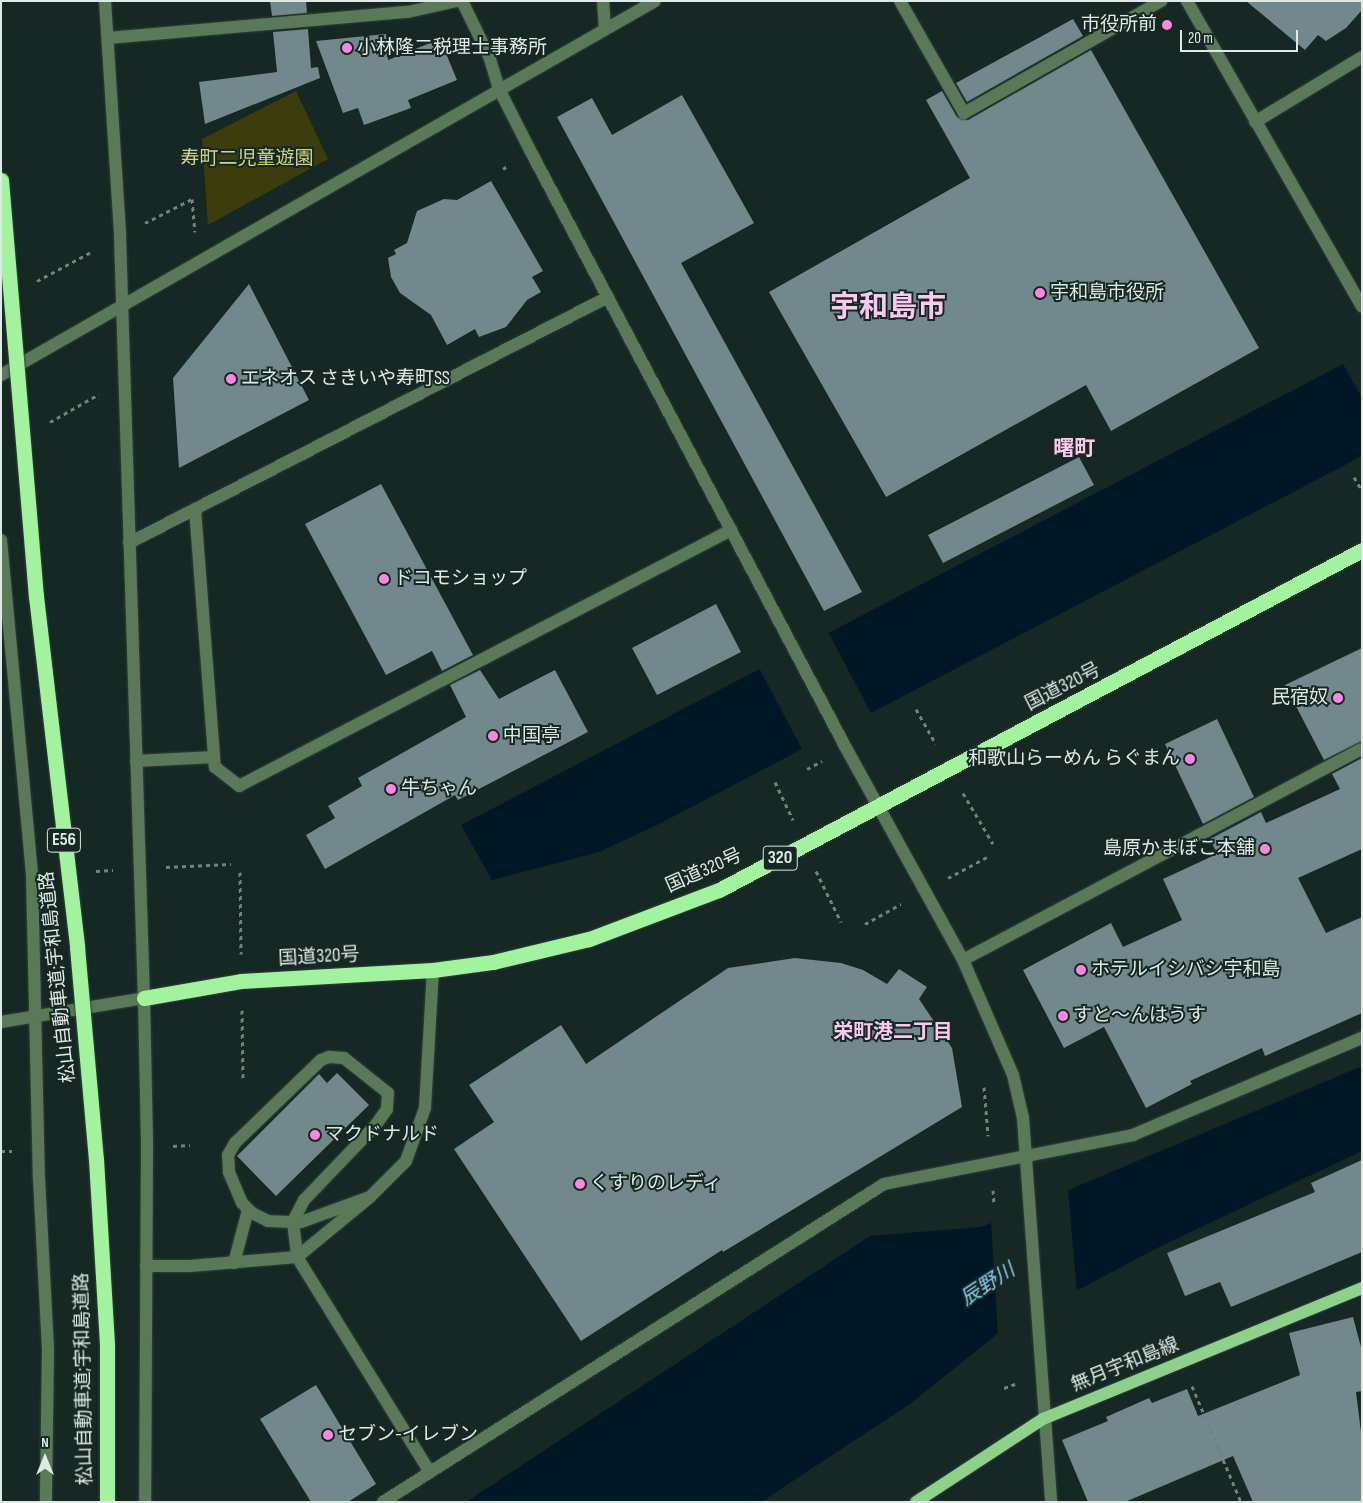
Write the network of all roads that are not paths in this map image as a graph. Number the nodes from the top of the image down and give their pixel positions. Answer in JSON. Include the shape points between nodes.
{"nodes":[{"id":1,"x":105,"y":1,"type":"edge"},
{"id":2,"x":457,"y":1,"type":"edge"},
{"id":3,"x":462,"y":1,"type":"edge"},
{"id":4,"x":603,"y":1,"type":"edge"},
{"id":5,"x":655,"y":1,"type":"edge"},
{"id":6,"x":900,"y":1,"type":"edge"},
{"id":7,"x":1161,"y":1,"type":"edge"},
{"id":8,"x":1188,"y":1,"type":"edge"},
{"id":9,"x":605,"y":29,"type":"junction"},
{"id":10,"x":108,"y":38,"type":"junction"},
{"id":11,"x":1362,"y":57,"type":"edge"},
{"id":12,"x":500,"y":91,"type":"junction"},
{"id":13,"x":1255,"y":122,"type":"junction"},
{"id":14,"x":1,"y":180,"type":"edge"},
{"id":15,"x":608,"y":297,"type":"junction"},
{"id":16,"x":122,"y":306,"type":"junction"},
{"id":17,"x":1362,"y":306,"type":"edge"},
{"id":18,"x":1,"y":375,"type":"edge"},
{"id":19,"x":195,"y":509,"type":"junction"},
{"id":20,"x":731,"y":530,"type":"junction"},
{"id":21,"x":1,"y":540,"type":"edge"},
{"id":22,"x":129,"y":543,"type":"junction"},
{"id":23,"x":1362,"y":550,"type":"edge"},
{"id":24,"x":1362,"y":748,"type":"edge"},
{"id":25,"x":214,"y":757,"type":"junction"},
{"id":26,"x":136,"y":761,"type":"junction"},
{"id":27,"x":877,"y":806,"type":"junction"},
{"id":28,"x":963,"y":960,"type":"junction"},
{"id":29,"x":433,"y":970,"type":"junction"},
{"id":30,"x":144,"y":998,"type":"junction"},
{"id":31,"x":36,"y":1018,"type":"junction"},
{"id":32,"x":1,"y":1022,"type":"edge"},
{"id":33,"x":1362,"y":1038,"type":"edge"},
{"id":34,"x":1026,"y":1158,"type":"junction"},
{"id":35,"x":370,"y":1197,"type":"junction"},
{"id":36,"x":248,"y":1210,"type":"junction"},
{"id":37,"x":293,"y":1222,"type":"junction"},
{"id":38,"x":297,"y":1257,"type":"junction"},
{"id":39,"x":234,"y":1263,"type":"junction"},
{"id":40,"x":146,"y":1266,"type":"junction"},
{"id":41,"x":1362,"y":1288,"type":"edge"},
{"id":42,"x":1044,"y":1419,"type":"junction"},
{"id":43,"x":430,"y":1472,"type":"junction"},
{"id":44,"x":46,"y":1502,"type":"edge"},
{"id":45,"x":107,"y":1502,"type":"edge"},
{"id":46,"x":146,"y":1502,"type":"edge"},
{"id":47,"x":383,"y":1502,"type":"edge"},
{"id":48,"x":916,"y":1502,"type":"edge"},
{"id":49,"x":1051,"y":1502,"type":"edge"}],
"edges":[{"from":1,"to":10,"type":"street"},
{"from":2,"to":10,"type":"street","via":[[408,12]]},
{"from":3,"to":12,"type":"street","via":[[489,56]]},
{"from":4,"to":9,"type":"street"},
{"from":5,"to":9,"type":"street"},
{"from":6,"to":7,"type":"street","via":[[964,113]]},
{"from":8,"to":13,"type":"street"},
{"from":9,"to":12,"type":"street"},
{"from":10,"to":16,"type":"street"},
{"from":11,"to":13,"type":"street"},
{"from":12,"to":15,"type":"street"},
{"from":12,"to":16,"type":"street"},
{"from":13,"to":17,"type":"street"},
{"from":14,"to":45,"type":"highway","name":"松山自動車道;宇和島道路","number":"E56","bridge":true,"via":[[36,596],[76,947],[96,1159],[106,1346]]},
{"from":15,"to":19,"type":"street"},
{"from":15,"to":20,"type":"street"},
{"from":16,"to":18,"type":"street"},
{"from":16,"to":22,"type":"street"},
{"from":19,"to":22,"type":"street"},
{"from":19,"to":25,"type":"street"},
{"from":20,"to":25,"type":"street","via":[[239,786],[215,767]]},
{"from":20,"to":27,"type":"street"},
{"from":21,"to":31,"type":"street","via":[[31,856]]},
{"from":22,"to":26,"type":"street"},
{"from":23,"to":27,"type":"highway","name":"国道320号","number":"320"},
{"from":24,"to":28,"type":"street"},
{"from":25,"to":26,"type":"street"},
{"from":26,"to":30,"type":"street"},
{"from":27,"to":28,"type":"street"},
{"from":27,"to":29,"type":"highway","name":"国道320号","number":"320","via":[[719,890],[589,939],[493,962]]},
{"from":28,"to":34,"type":"street","via":[[1013,1075],[1023,1118]]},
{"from":29,"to":30,"type":"highway","name":"国道320号","number":"320","via":[[242,981]]},
{"from":29,"to":35,"type":"street","via":[[425,1108],[406,1161]]},
{"from":30,"to":31,"type":"street"},
{"from":30,"to":40,"type":"street"},
{"from":31,"to":32,"type":"street"},
{"from":31,"to":44,"type":"street","via":[[39,1178],[48,1350]]},
{"from":33,"to":34,"type":"street","via":[[1132,1134]]},
{"from":34,"to":42,"type":"street"},
{"from":34,"to":43,"type":"street","via":[[884,1184]]},
{"from":35,"to":37,"type":"street"},
{"from":35,"to":38,"type":"street"},
{"from":36,"to":37,"type":"street","via":[[268,1221]]},
{"from":36,"to":37,"type":"street","via":[[238,1196],[229,1172],[231,1150],[321,1060],[330,1056],[344,1058],[388,1093],[387,1109],[376,1126],[304,1200]]},
{"from":36,"to":39,"type":"street"},
{"from":37,"to":38,"type":"street"},
{"from":38,"to":39,"type":"street"},
{"from":38,"to":43,"type":"street"},
{"from":39,"to":40,"type":"street"},
{"from":40,"to":46,"type":"street"},
{"from":41,"to":42,"type":"main road","name":"無月宇和島線"},
{"from":42,"to":48,"type":"main road","name":"無月宇和島線"},
{"from":42,"to":49,"type":"street"},
{"from":43,"to":47,"type":"street"}]}
